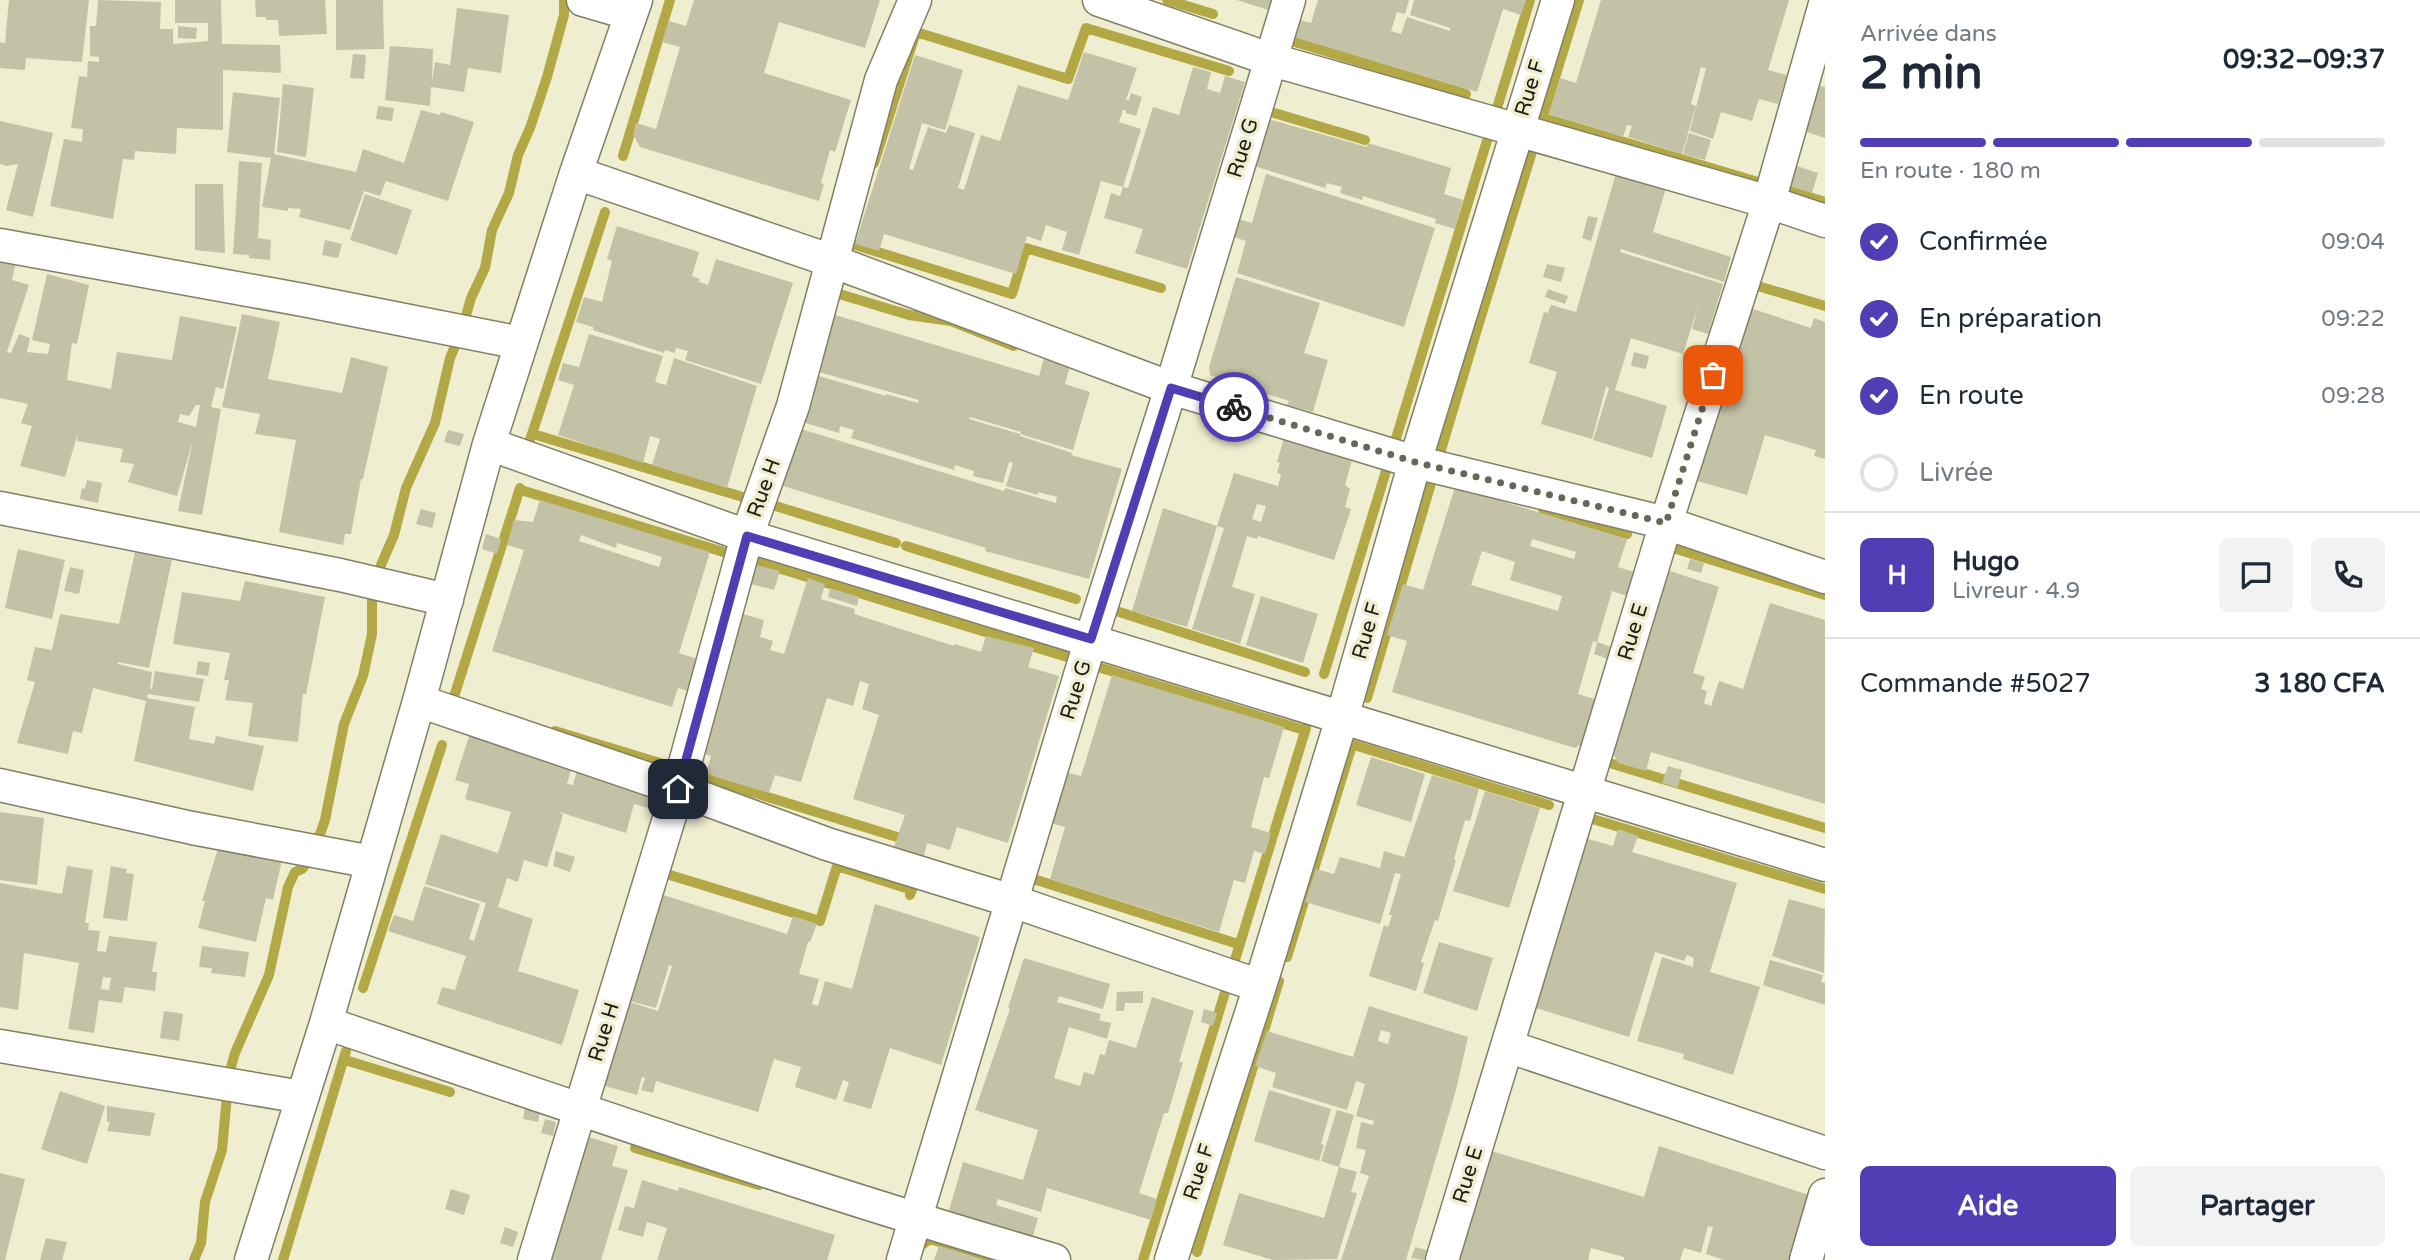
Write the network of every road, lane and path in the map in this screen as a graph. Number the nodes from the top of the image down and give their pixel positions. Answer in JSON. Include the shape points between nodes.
{"nodes":[{"id":1,"x":583,"y":0,"type":"edge"},
{"id":2,"x":915,"y":0,"type":"edge"},
{"id":3,"x":1099,"y":0,"type":"edge"},
{"id":4,"x":1289,"y":0,"type":"edge"},
{"id":5,"x":1558,"y":0,"type":"edge"},
{"id":6,"x":1825,"y":4,"type":"edge"},
{"id":7,"x":634,"y":7,"type":"edge"},
{"id":8,"x":1269,"y":59,"type":"junction"},
{"id":9,"x":1517,"y":130,"type":"junction"},
{"id":10,"x":576,"y":173,"type":"junction"},
{"id":11,"x":1769,"y":202,"type":"junction"},
{"id":12,"x":1825,"y":221,"type":"edge"},
{"id":13,"x":0,"y":245,"type":"edge"},
{"id":14,"x":832,"y":261,"type":"junction"},
{"id":15,"x":522,"y":343,"type":"junction"},
{"id":16,"x":1171,"y":388,"type":"junction"},
{"id":17,"x":489,"y":444,"type":"junction"},
{"id":18,"x":1415,"y":462,"type":"junction"},
{"id":19,"x":0,"y":508,"type":"edge"},
{"id":20,"x":1666,"y":523,"type":"junction"},
{"id":21,"x":747,"y":536,"type":"junction"},
{"id":22,"x":1825,"y":577,"type":"edge"},
{"id":23,"x":447,"y":600,"type":"junction"},
{"id":24,"x":1091,"y":639,"type":"junction"},
{"id":25,"x":419,"y":701,"type":"junction"},
{"id":26,"x":1342,"y":718,"type":"junction"},
{"id":27,"x":0,"y":785,"type":"edge"},
{"id":28,"x":678,"y":789,"type":"junction"},
{"id":29,"x":1585,"y":793,"type":"junction"},
{"id":30,"x":372,"y":862,"type":"junction"},
{"id":31,"x":1825,"y":865,"type":"edge"},
{"id":32,"x":1012,"y":901,"type":"junction"},
{"id":33,"x":1260,"y":986,"type":"junction"},
{"id":34,"x":326,"y":1023,"type":"junction"},
{"id":35,"x":0,"y":1046,"type":"edge"},
{"id":36,"x":1507,"y":1046,"type":"junction"},
{"id":37,"x":302,"y":1097,"type":"junction"},
{"id":38,"x":580,"y":1110,"type":"junction"},
{"id":39,"x":1825,"y":1153,"type":"edge"},
{"id":40,"x":1825,"y":1195,"type":"edge"},
{"id":41,"x":915,"y":1220,"type":"junction"},
{"id":42,"x":251,"y":1260,"type":"edge"},
{"id":43,"x":534,"y":1260,"type":"edge"},
{"id":44,"x":903,"y":1260,"type":"edge"},
{"id":45,"x":1054,"y":1260,"type":"edge"},
{"id":46,"x":1171,"y":1260,"type":"edge"},
{"id":47,"x":1442,"y":1260,"type":"edge"},
{"id":48,"x":1806,"y":1260,"type":"edge"}],
"edges":[{"from":1,"to":7,"type":"street"},
{"from":2,"to":14,"type":"street","name":"Rue H","via":[[881,80]]},
{"from":3,"to":8,"type":"street"},
{"from":4,"to":8,"type":"street","name":"Rue G"},
{"from":5,"to":9,"type":"street","name":"Rue F"},
{"from":6,"to":11,"type":"street","name":"Rue E"},
{"from":7,"to":10,"type":"street"},
{"from":8,"to":9,"type":"street"},
{"from":8,"to":16,"type":"street","name":"Rue G"},
{"from":9,"to":11,"type":"street"},
{"from":9,"to":18,"type":"street","name":"Rue F"},
{"from":10,"to":14,"type":"street"},
{"from":10,"to":15,"type":"street"},
{"from":11,"to":12,"type":"street"},
{"from":11,"to":20,"type":"street","name":"Rue E"},
{"from":13,"to":15,"type":"street"},
{"from":14,"to":16,"type":"street"},
{"from":14,"to":21,"type":"street","name":"Rue H","via":[[793,407]]},
{"from":15,"to":17,"type":"street"},
{"from":16,"to":18,"type":"street"},
{"from":16,"to":24,"type":"street","name":"Rue G"},
{"from":17,"to":21,"type":"street"},
{"from":17,"to":23,"type":"street"},
{"from":18,"to":20,"type":"street"},
{"from":18,"to":26,"type":"street","name":"Rue F"},
{"from":19,"to":23,"type":"street"},
{"from":20,"to":22,"type":"street"},
{"from":20,"to":29,"type":"street","name":"Rue E"},
{"from":21,"to":24,"type":"street"},
{"from":21,"to":28,"type":"street","name":"Rue H"},
{"from":23,"to":25,"type":"street"},
{"from":24,"to":26,"type":"street"},
{"from":24,"to":32,"type":"street","name":"Rue G"},
{"from":25,"to":28,"type":"street"},
{"from":25,"to":30,"type":"street"},
{"from":26,"to":29,"type":"street"},
{"from":26,"to":33,"type":"street","name":"Rue F"},
{"from":27,"to":30,"type":"street"},
{"from":28,"to":32,"type":"street","via":[[827,844]]},
{"from":28,"to":38,"type":"street","name":"Rue H"},
{"from":29,"to":31,"type":"street"},
{"from":29,"to":36,"type":"street","name":"Rue E"},
{"from":30,"to":34,"type":"street"},
{"from":32,"to":33,"type":"street"},
{"from":32,"to":41,"type":"street","name":"Rue G"},
{"from":33,"to":46,"type":"street","name":"Rue F"},
{"from":34,"to":37,"type":"street"},
{"from":34,"to":38,"type":"street"},
{"from":35,"to":37,"type":"street"},
{"from":36,"to":39,"type":"street"},
{"from":36,"to":47,"type":"street","name":"Rue E"},
{"from":37,"to":42,"type":"street"},
{"from":38,"to":41,"type":"street"},
{"from":38,"to":43,"type":"street","name":"Rue H"},
{"from":40,"to":48,"type":"street"},
{"from":41,"to":44,"type":"street","name":"Rue G"},
{"from":41,"to":45,"type":"street"}]}
